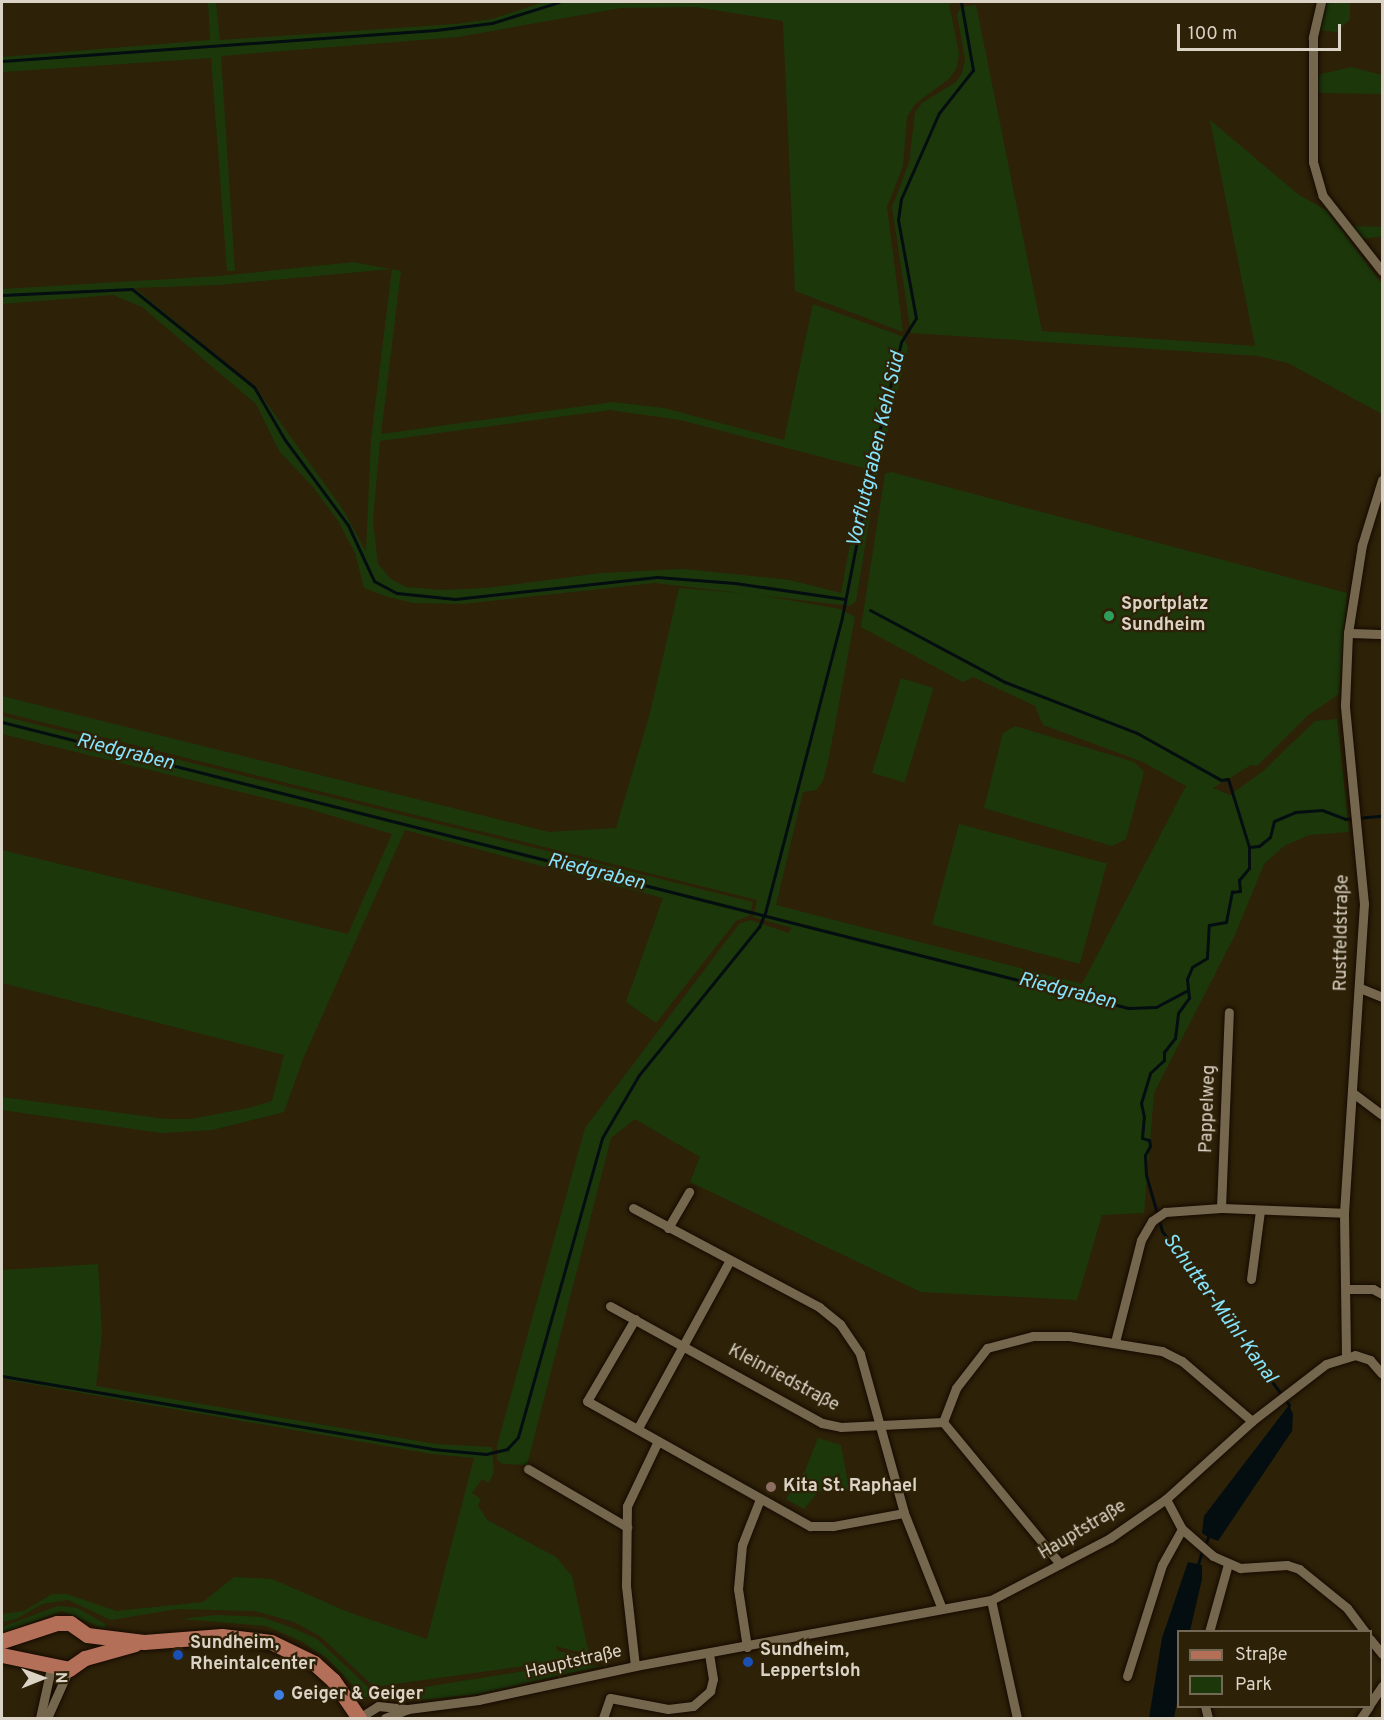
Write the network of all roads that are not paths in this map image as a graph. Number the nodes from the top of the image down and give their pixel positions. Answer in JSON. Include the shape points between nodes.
{"nodes":[{"id":1,"x":1321,"y":2,"type":"edge"},
{"id":2,"x":1383,"y":271,"type":"edge"},
{"id":3,"x":1383,"y":480,"type":"edge"},
{"id":4,"x":1348,"y":633,"type":"junction"},
{"id":5,"x":1383,"y":634,"type":"edge"},
{"id":6,"x":1360,"y":988,"type":"junction"},
{"id":7,"x":1382,"y":996,"type":"edge"},
{"id":8,"x":1229,"y":1012,"type":"dead end"},
{"id":9,"x":1353,"y":1093,"type":"junction"},
{"id":10,"x":1383,"y":1114,"type":"edge"},
{"id":11,"x":689,"y":1192,"type":"dead end"},
{"id":12,"x":633,"y":1208,"type":"dead end"},
{"id":13,"x":1221,"y":1208,"type":"junction"},
{"id":14,"x":1260,"y":1211,"type":"junction"},
{"id":15,"x":1344,"y":1213,"type":"junction"},
{"id":16,"x":668,"y":1228,"type":"junction"},
{"id":17,"x":729,"y":1262,"type":"junction"},
{"id":18,"x":1251,"y":1279,"type":"dead end"},
{"id":19,"x":1347,"y":1289,"type":"junction"},
{"id":20,"x":1383,"y":1294,"type":"edge"},
{"id":21,"x":610,"y":1306,"type":"dead end"},
{"id":22,"x":635,"y":1319,"type":"junction"},
{"id":23,"x":1115,"y":1342,"type":"junction"},
{"id":24,"x":684,"y":1345,"type":"junction"},
{"id":25,"x":1346,"y":1356,"type":"junction"},
{"id":26,"x":1383,"y":1374,"type":"edge"},
{"id":27,"x":1252,"y":1421,"type":"junction"},
{"id":28,"x":943,"y":1422,"type":"junction"},
{"id":29,"x":878,"y":1425,"type":"junction"},
{"id":30,"x":638,"y":1428,"type":"junction"},
{"id":31,"x":658,"y":1441,"type":"junction"},
{"id":32,"x":528,"y":1469,"type":"dead end"},
{"id":33,"x":760,"y":1499,"type":"junction"},
{"id":34,"x":1166,"y":1499,"type":"junction"},
{"id":35,"x":904,"y":1513,"type":"junction"},
{"id":36,"x":627,"y":1527,"type":"junction"},
{"id":37,"x":1182,"y":1529,"type":"junction"},
{"id":38,"x":1060,"y":1564,"type":"junction"},
{"id":39,"x":1228,"y":1564,"type":"junction"},
{"id":40,"x":991,"y":1600,"type":"junction"},
{"id":41,"x":942,"y":1609,"type":"junction"},
{"id":42,"x":43,"y":1630,"type":"junction"},
{"id":43,"x":1210,"y":1630,"type":"edge"},
{"id":44,"x":1364,"y":1630,"type":"edge"},
{"id":45,"x":87,"y":1635,"type":"junction"},
{"id":46,"x":1372,"y":1640,"type":"edge"},
{"id":47,"x":2,"y":1641,"type":"edge"},
{"id":48,"x":144,"y":1642,"type":"junction"},
{"id":49,"x":747,"y":1647,"type":"junction"},
{"id":50,"x":709,"y":1654,"type":"junction"},
{"id":51,"x":1383,"y":1654,"type":"edge"},
{"id":52,"x":2,"y":1655,"type":"edge"},
{"id":53,"x":85,"y":1658,"type":"junction"},
{"id":54,"x":45,"y":1664,"type":"junction"},
{"id":55,"x":635,"y":1666,"type":"junction"},
{"id":56,"x":69,"y":1669,"type":"junction"},
{"id":57,"x":1126,"y":1676,"type":"dead end"},
{"id":58,"x":1383,"y":1686,"type":"edge"},
{"id":59,"x":1372,"y":1702,"type":"edge"},
{"id":60,"x":408,"y":1709,"type":"junction"},
{"id":61,"x":670,"y":1714,"type":"edge"},
{"id":62,"x":359,"y":1718,"type":"edge"},
{"id":63,"x":40,"y":1719,"type":"edge"},
{"id":64,"x":47,"y":1719,"type":"edge"},
{"id":65,"x":365,"y":1719,"type":"edge"},
{"id":66,"x":385,"y":1719,"type":"edge"},
{"id":67,"x":603,"y":1719,"type":"edge"},
{"id":68,"x":1017,"y":1719,"type":"edge"}],
"edges":[{"from":1,"to":2,"type":"street","via":[[1313,38],[1313,162],[1323,195]]},
{"from":3,"to":4,"type":"street","name":"Rustfeldstraße","via":[[1362,545]]},
{"from":4,"to":5,"type":"street"},
{"from":4,"to":6,"type":"street","name":"Rustfeldstraße","via":[[1345,705],[1364,904]]},
{"from":6,"to":7,"type":"street"},
{"from":6,"to":9,"type":"street","name":"Rustfeldstraße"},
{"from":8,"to":13,"type":"street","name":"Pappelweg"},
{"from":9,"to":10,"type":"street"},
{"from":9,"to":15,"type":"street","name":"Rustfeldstraße"},
{"from":11,"to":16,"type":"street"},
{"from":12,"to":16,"type":"street"},
{"from":13,"to":14,"type":"street"},
{"from":13,"to":23,"type":"street","via":[[1165,1212],[1152,1221],[1132,1268]]},
{"from":14,"to":15,"type":"street"},
{"from":14,"to":18,"type":"street"},
{"from":15,"to":19,"type":"street","name":"Rustfeldstraße"},
{"from":16,"to":17,"type":"street"},
{"from":17,"to":24,"type":"street"},
{"from":17,"to":29,"type":"street","via":[[819,1307],[840,1324],[860,1354]]},
{"from":19,"to":20,"type":"street","via":[[1373,1289]]},
{"from":19,"to":25,"type":"street","name":"Rustfeldstraße"},
{"from":21,"to":22,"type":"street","name":"Kleinriedstraße"},
{"from":22,"to":24,"type":"street","name":"Kleinriedstraße"},
{"from":22,"to":30,"type":"street","via":[[587,1401]]},
{"from":23,"to":27,"type":"street","via":[[1162,1351],[1182,1361]]},
{"from":23,"to":28,"type":"street","via":[[1042,1336],[987,1348],[956,1388]]},
{"from":24,"to":29,"type":"street","name":"Kleinriedstraße","via":[[822,1423],[841,1427]]},
{"from":24,"to":30,"type":"street"},
{"from":25,"to":26,"type":"street","via":[[1370,1360]]},
{"from":25,"to":27,"type":"street","name":"Hauptstraße","via":[[1321,1368]]},
{"from":27,"to":34,"type":"street","name":"Hauptstraße"},
{"from":28,"to":29,"type":"street","name":"Kleinriedstraße"},
{"from":28,"to":38,"type":"street"},
{"from":29,"to":35,"type":"street"},
{"from":30,"to":31,"type":"street"},
{"from":31,"to":33,"type":"street"},
{"from":31,"to":36,"type":"street","via":[[627,1506]]},
{"from":32,"to":36,"type":"street"},
{"from":33,"to":35,"type":"street","via":[[810,1526],[833,1526]]},
{"from":33,"to":49,"type":"street","via":[[742,1545],[739,1578]]},
{"from":34,"to":37,"type":"street"},
{"from":34,"to":38,"type":"street","name":"Hauptstraße","via":[[1110,1538]]},
{"from":35,"to":41,"type":"street"},
{"from":36,"to":55,"type":"street","via":[[626,1586]]},
{"from":37,"to":39,"type":"street"},
{"from":37,"to":57,"type":"street","via":[[1162,1565]]},
{"from":38,"to":40,"type":"street","name":"Hauptstraße"},
{"from":39,"to":43,"type":"street"},
{"from":39,"to":44,"type":"street","via":[[1240,1568],[1287,1565],[1299,1569],[1347,1608]]},
{"from":40,"to":41,"type":"street","name":"Hauptstraße"},
{"from":40,"to":68,"type":"street"},
{"from":41,"to":49,"type":"street","name":"Hauptstraße"},
{"from":42,"to":45,"type":"main road","via":[[57,1623],[70,1623]]},
{"from":42,"to":47,"type":"main road"},
{"from":42,"to":54,"type":"main road","via":[[36,1647]]},
{"from":45,"to":48,"type":"main road"},
{"from":45,"to":53,"type":"main road"},
{"from":46,"to":51,"type":"street"},
{"from":48,"to":53,"type":"main road"},
{"from":48,"to":62,"type":"main road","via":[[222,1636],[288,1647],[333,1680]]},
{"from":49,"to":50,"type":"street","name":"Hauptstraße"},
{"from":50,"to":55,"type":"street","name":"Hauptstraße"},
{"from":50,"to":61,"type":"street","via":[[713,1679],[710,1691],[693,1706]]},
{"from":52,"to":54,"type":"main road"},
{"from":53,"to":56,"type":"main road"},
{"from":54,"to":56,"type":"main road"},
{"from":54,"to":63,"type":"street"},
{"from":55,"to":60,"type":"street","name":"Hauptstraße","via":[[478,1700]]},
{"from":56,"to":64,"type":"street"},
{"from":58,"to":59,"type":"street"},
{"from":60,"to":62,"type":"street","name":"Hauptstraße","via":[[378,1706]]},
{"from":60,"to":66,"type":"street","name":"Hauptstraße"},
{"from":61,"to":67,"type":"street","via":[[610,1698]]},
{"from":62,"to":65,"type":"street"}]}
